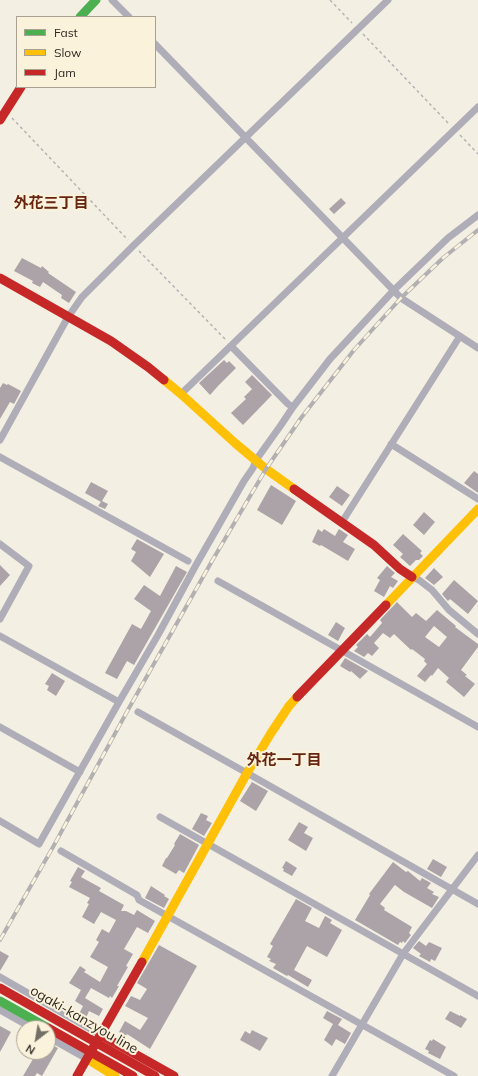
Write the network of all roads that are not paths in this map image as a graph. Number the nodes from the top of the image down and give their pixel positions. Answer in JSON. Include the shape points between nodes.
{"nodes":[{"id":1,"x":96,"y":0,"type":"edge"},
{"id":2,"x":112,"y":0,"type":"edge"},
{"id":3,"x":388,"y":0,"type":"edge"},
{"id":4,"x":81,"y":16,"type":"edge"},
{"id":5,"x":128,"y":16,"type":"edge"},
{"id":6,"x":156,"y":45,"type":"edge"},
{"id":7,"x":20,"y":88,"type":"edge"},
{"id":8,"x":3,"y":108,"type":"edge"},
{"id":9,"x":478,"y":108,"type":"edge"},
{"id":10,"x":0,"y":120,"type":"edge"},
{"id":11,"x":245,"y":137,"type":"junction"},
{"id":12,"x":478,"y":214,"type":"edge"},
{"id":13,"x":342,"y":237,"type":"junction"},
{"id":14,"x":0,"y":278,"type":"edge"},
{"id":15,"x":394,"y":290,"type":"junction"},
{"id":16,"x":68,"y":317,"type":"junction"},
{"id":17,"x":460,"y":336,"type":"junction"},
{"id":18,"x":231,"y":346,"type":"junction"},
{"id":19,"x":478,"y":348,"type":"edge"},
{"id":20,"x":181,"y":394,"type":"junction"},
{"id":21,"x":293,"y":407,"type":"junction"},
{"id":22,"x":0,"y":440,"type":"edge"},
{"id":23,"x":392,"y":444,"type":"junction"},
{"id":24,"x":0,"y":457,"type":"edge"},
{"id":25,"x":256,"y":460,"type":"junction"},
{"id":26,"x":478,"y":499,"type":"edge"},
{"id":27,"x":478,"y":509,"type":"edge"},
{"id":28,"x":342,"y":522,"type":"junction"},
{"id":29,"x":0,"y":544,"type":"edge"},
{"id":30,"x":188,"y":561,"type":"dead end"},
{"id":31,"x":412,"y":577,"type":"junction"},
{"id":32,"x":218,"y":581,"type":"dead end"},
{"id":33,"x":0,"y":619,"type":"edge"},
{"id":34,"x":478,"y":634,"type":"edge"},
{"id":35,"x":0,"y":636,"type":"edge"},
{"id":36,"x":342,"y":650,"type":"junction"},
{"id":37,"x":119,"y":702,"type":"junction"},
{"id":38,"x":138,"y":712,"type":"dead end"},
{"id":39,"x":0,"y":727,"type":"edge"},
{"id":40,"x":478,"y":727,"type":"edge"},
{"id":41,"x":80,"y":772,"type":"junction"},
{"id":42,"x":247,"y":773,"type":"junction"},
{"id":43,"x":160,"y":817,"type":"dead end"},
{"id":44,"x":0,"y":822,"type":"edge"},
{"id":45,"x":208,"y":844,"type":"junction"},
{"id":46,"x":60,"y":851,"type":"dead end"},
{"id":47,"x":478,"y":855,"type":"edge"},
{"id":48,"x":451,"y":889,"type":"junction"},
{"id":49,"x":478,"y":904,"type":"edge"},
{"id":50,"x":168,"y":915,"type":"junction"},
{"id":51,"x":403,"y":954,"type":"junction"},
{"id":52,"x":0,"y":977,"type":"edge"},
{"id":53,"x":0,"y":988,"type":"edge"},
{"id":54,"x":478,"y":996,"type":"edge"},
{"id":55,"x":0,"y":1001,"type":"edge"},
{"id":56,"x":0,"y":1010,"type":"edge"},
{"id":57,"x":18,"y":1020,"type":"edge"},
{"id":58,"x":34,"y":1020,"type":"edge"},
{"id":59,"x":362,"y":1024,"type":"junction"},
{"id":60,"x":56,"y":1033,"type":"edge"},
{"id":61,"x":101,"y":1035,"type":"junction"},
{"id":62,"x":56,"y":1042,"type":"edge"},
{"id":63,"x":86,"y":1060,"type":"junction"},
{"id":64,"x":77,"y":1076,"type":"edge"},
{"id":65,"x":115,"y":1076,"type":"edge"},
{"id":66,"x":133,"y":1076,"type":"edge"},
{"id":67,"x":155,"y":1076,"type":"edge"},
{"id":68,"x":174,"y":1076,"type":"edge"},
{"id":69,"x":332,"y":1076,"type":"edge"},
{"id":70,"x":454,"y":1076,"type":"edge"}],
"edges":[{"from":1,"to":4,"type":"street"},
{"from":2,"to":5,"type":"street"},
{"from":3,"to":11,"type":"street"},
{"from":6,"to":11,"type":"street"},
{"from":7,"to":8,"type":"street"},
{"from":8,"to":10,"type":"street"},
{"from":9,"to":13,"type":"street"},
{"from":11,"to":13,"type":"street"},
{"from":11,"to":16,"type":"street","via":[[82,297]]},
{"from":12,"to":15,"type":"street","via":[[448,238]]},
{"from":13,"to":15,"type":"street"},
{"from":13,"to":18,"type":"street"},
{"from":14,"to":16,"type":"street"},
{"from":15,"to":17,"type":"street","via":[[401,298]]},
{"from":15,"to":21,"type":"street","via":[[330,359]]},
{"from":16,"to":20,"type":"street","via":[[148,366]]},
{"from":16,"to":22,"type":"street"},
{"from":17,"to":19,"type":"street"},
{"from":17,"to":23,"type":"street"},
{"from":18,"to":20,"type":"street"},
{"from":18,"to":21,"type":"street"},
{"from":20,"to":25,"type":"street"},
{"from":21,"to":25,"type":"street"},
{"from":23,"to":26,"type":"street"},
{"from":23,"to":28,"type":"street"},
{"from":24,"to":30,"type":"street"},
{"from":25,"to":28,"type":"street"},
{"from":25,"to":37,"type":"street"},
{"from":27,"to":31,"type":"street"},
{"from":28,"to":31,"type":"street"},
{"from":29,"to":33,"type":"street","via":[[29,566]]},
{"from":31,"to":34,"type":"street","via":[[432,590],[449,610]]},
{"from":31,"to":36,"type":"street"},
{"from":32,"to":36,"type":"street"},
{"from":35,"to":37,"type":"street"},
{"from":36,"to":40,"type":"street"},
{"from":36,"to":42,"type":"street","via":[[290,706]]},
{"from":37,"to":41,"type":"street"},
{"from":38,"to":42,"type":"street"},
{"from":39,"to":41,"type":"street"},
{"from":41,"to":44,"type":"street","via":[[39,844]]},
{"from":42,"to":45,"type":"street"},
{"from":42,"to":48,"type":"street"},
{"from":43,"to":45,"type":"street"},
{"from":45,"to":50,"type":"street"},
{"from":45,"to":51,"type":"street"},
{"from":46,"to":50,"type":"street"},
{"from":47,"to":48,"type":"street"},
{"from":48,"to":49,"type":"street"},
{"from":48,"to":51,"type":"street"},
{"from":50,"to":59,"type":"street"},
{"from":50,"to":61,"type":"street"},
{"from":51,"to":54,"type":"street"},
{"from":51,"to":59,"type":"street"},
{"from":52,"to":61,"type":"street"},
{"from":53,"to":67,"type":"street","name":"ogaki-kanzyou line","bridge":true},
{"from":55,"to":58,"type":"street","name":"ogaki-kanzyou line"},
{"from":56,"to":57,"type":"street"},
{"from":59,"to":69,"type":"street"},
{"from":59,"to":70,"type":"street"},
{"from":60,"to":66,"type":"street","name":"ogaki-kanzyou line","bridge":true},
{"from":61,"to":63,"type":"street"},
{"from":61,"to":68,"type":"street"},
{"from":62,"to":63,"type":"street"},
{"from":63,"to":64,"type":"street"},
{"from":63,"to":65,"type":"street"}]}
